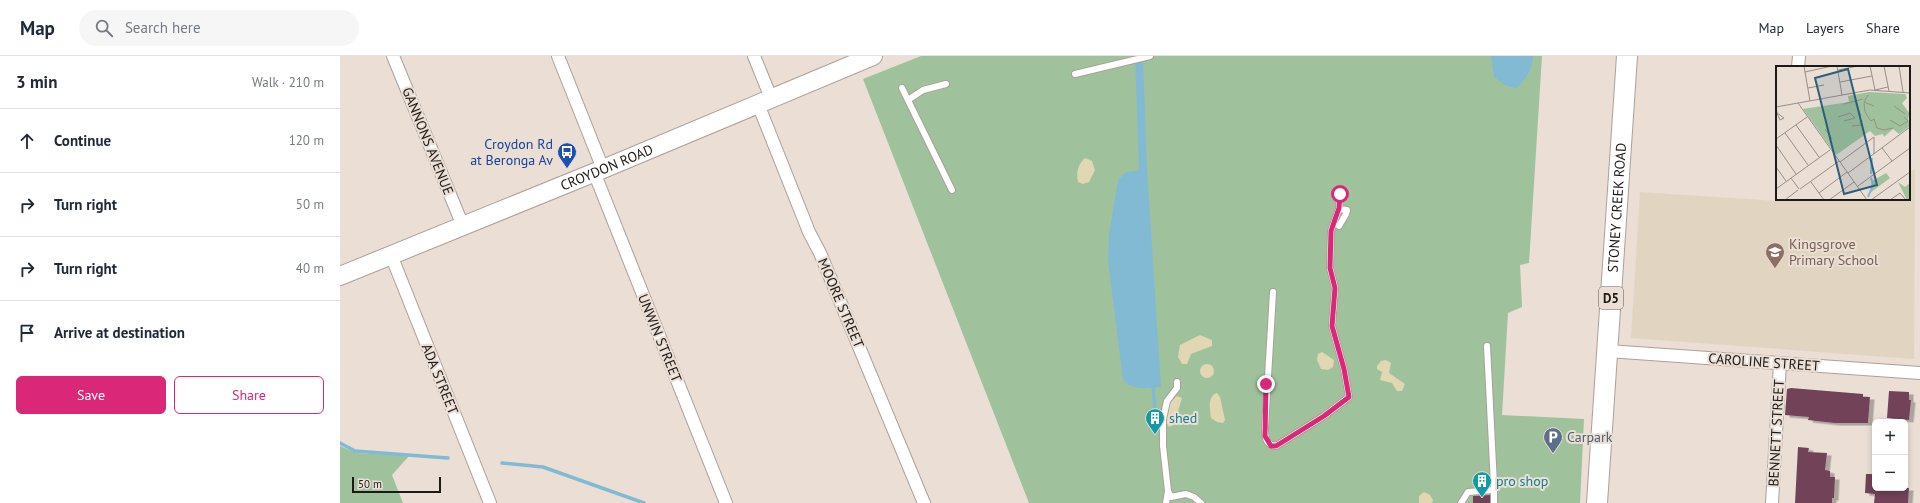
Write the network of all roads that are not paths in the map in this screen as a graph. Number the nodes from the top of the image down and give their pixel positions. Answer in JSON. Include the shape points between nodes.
{"nodes":[{"id":1,"x":393,"y":56,"type":"edge"},
{"id":2,"x":558,"y":56,"type":"edge"},
{"id":3,"x":754,"y":56,"type":"edge"},
{"id":4,"x":873,"y":56,"type":"edge"},
{"id":5,"x":1627,"y":56,"type":"edge"},
{"id":6,"x":1799,"y":56,"type":"edge"},
{"id":7,"x":1149,"y":57,"type":"edge"},
{"id":8,"x":1798,"y":66,"type":"edge"},
{"id":9,"x":1076,"y":74,"type":"dead end"},
{"id":10,"x":946,"y":84,"type":"dead end"},
{"id":11,"x":902,"y":88,"type":"dead end"},
{"id":12,"x":908,"y":100,"type":"junction"},
{"id":13,"x":765,"y":101,"type":"junction"},
{"id":14,"x":599,"y":171,"type":"junction"},
{"id":15,"x":952,"y":190,"type":"dead end"},
{"id":16,"x":1340,"y":194,"type":"dead end"},
{"id":17,"x":1339,"y":208,"type":"junction"},
{"id":18,"x":463,"y":226,"type":"junction"},
{"id":19,"x":1339,"y":226,"type":"dead end"},
{"id":20,"x":391,"y":255,"type":"junction"},
{"id":21,"x":340,"y":276,"type":"edge"},
{"id":22,"x":1273,"y":292,"type":"dead end"},
{"id":23,"x":1487,"y":346,"type":"dead end"},
{"id":24,"x":1608,"y":351,"type":"junction"},
{"id":25,"x":1780,"y":363,"type":"junction"},
{"id":26,"x":1920,"y":373,"type":"edge"},
{"id":27,"x":1177,"y":382,"type":"dead end"},
{"id":28,"x":1493,"y":490,"type":"junction"},
{"id":29,"x":1168,"y":492,"type":"junction"},
{"id":30,"x":490,"y":503,"type":"edge"},
{"id":31,"x":726,"y":503,"type":"edge"},
{"id":32,"x":924,"y":503,"type":"edge"},
{"id":33,"x":1166,"y":503,"type":"edge"},
{"id":34,"x":1201,"y":503,"type":"edge"},
{"id":35,"x":1461,"y":503,"type":"edge"},
{"id":36,"x":1494,"y":503,"type":"edge"},
{"id":37,"x":1598,"y":503,"type":"edge"},
{"id":38,"x":1772,"y":503,"type":"edge"}],
"edges":[{"from":1,"to":18,"type":"street","name":"GANNONS AVENUE"},
{"from":2,"to":14,"type":"street","name":"UNWIN STREET"},
{"from":3,"to":13,"type":"street","name":"MOORE STREET"},
{"from":4,"to":13,"type":"main road","name":"CROYDON ROAD"},
{"from":5,"to":24,"type":"main road","name":"STONEY CREEK ROAD","number":"D5"},
{"from":6,"to":8,"type":"street"},
{"from":7,"to":9,"type":"lane"},
{"from":10,"to":12,"type":"lane","via":[[924,90]]},
{"from":11,"to":12,"type":"lane"},
{"from":12,"to":15,"type":"lane"},
{"from":13,"to":14,"type":"main road","name":"CROYDON ROAD"},
{"from":13,"to":32,"type":"street","name":"MOORE STREET","via":[[809,232]]},
{"from":14,"to":18,"type":"main road","name":"CROYDON ROAD"},
{"from":14,"to":31,"type":"street","name":"UNWIN STREET"},
{"from":16,"to":17,"type":"lane"},
{"from":17,"to":19,"type":"lane","via":[[1347,210]]},
{"from":17,"to":22,"type":"lane","via":[[1331,231],[1330,268],[1335,288],[1332,326],[1349,397],[1276,446],[1271,446],[1267,442],[1265,428]]},
{"from":18,"to":20,"type":"main road","name":"CROYDON ROAD"},
{"from":20,"to":21,"type":"main road","name":"CROYDON ROAD"},
{"from":20,"to":30,"type":"street","name":"ADA STREET"},
{"from":23,"to":28,"type":"lane"},
{"from":24,"to":25,"type":"street","name":"CAROLINE STREET"},
{"from":24,"to":37,"type":"main road","name":"STONEY CREEK ROAD","number":"D5"},
{"from":25,"to":26,"type":"street","name":"CAROLINE STREET"},
{"from":25,"to":38,"type":"street","name":"BENNETT STREET"},
{"from":27,"to":29,"type":"lane","via":[[1177,388],[1167,401],[1163,419]]},
{"from":28,"to":35,"type":"lane","via":[[1468,492]]},
{"from":28,"to":36,"type":"lane"},
{"from":29,"to":33,"type":"lane"},
{"from":29,"to":34,"type":"lane","via":[[1171,497],[1186,494],[1200,500]]}]}
